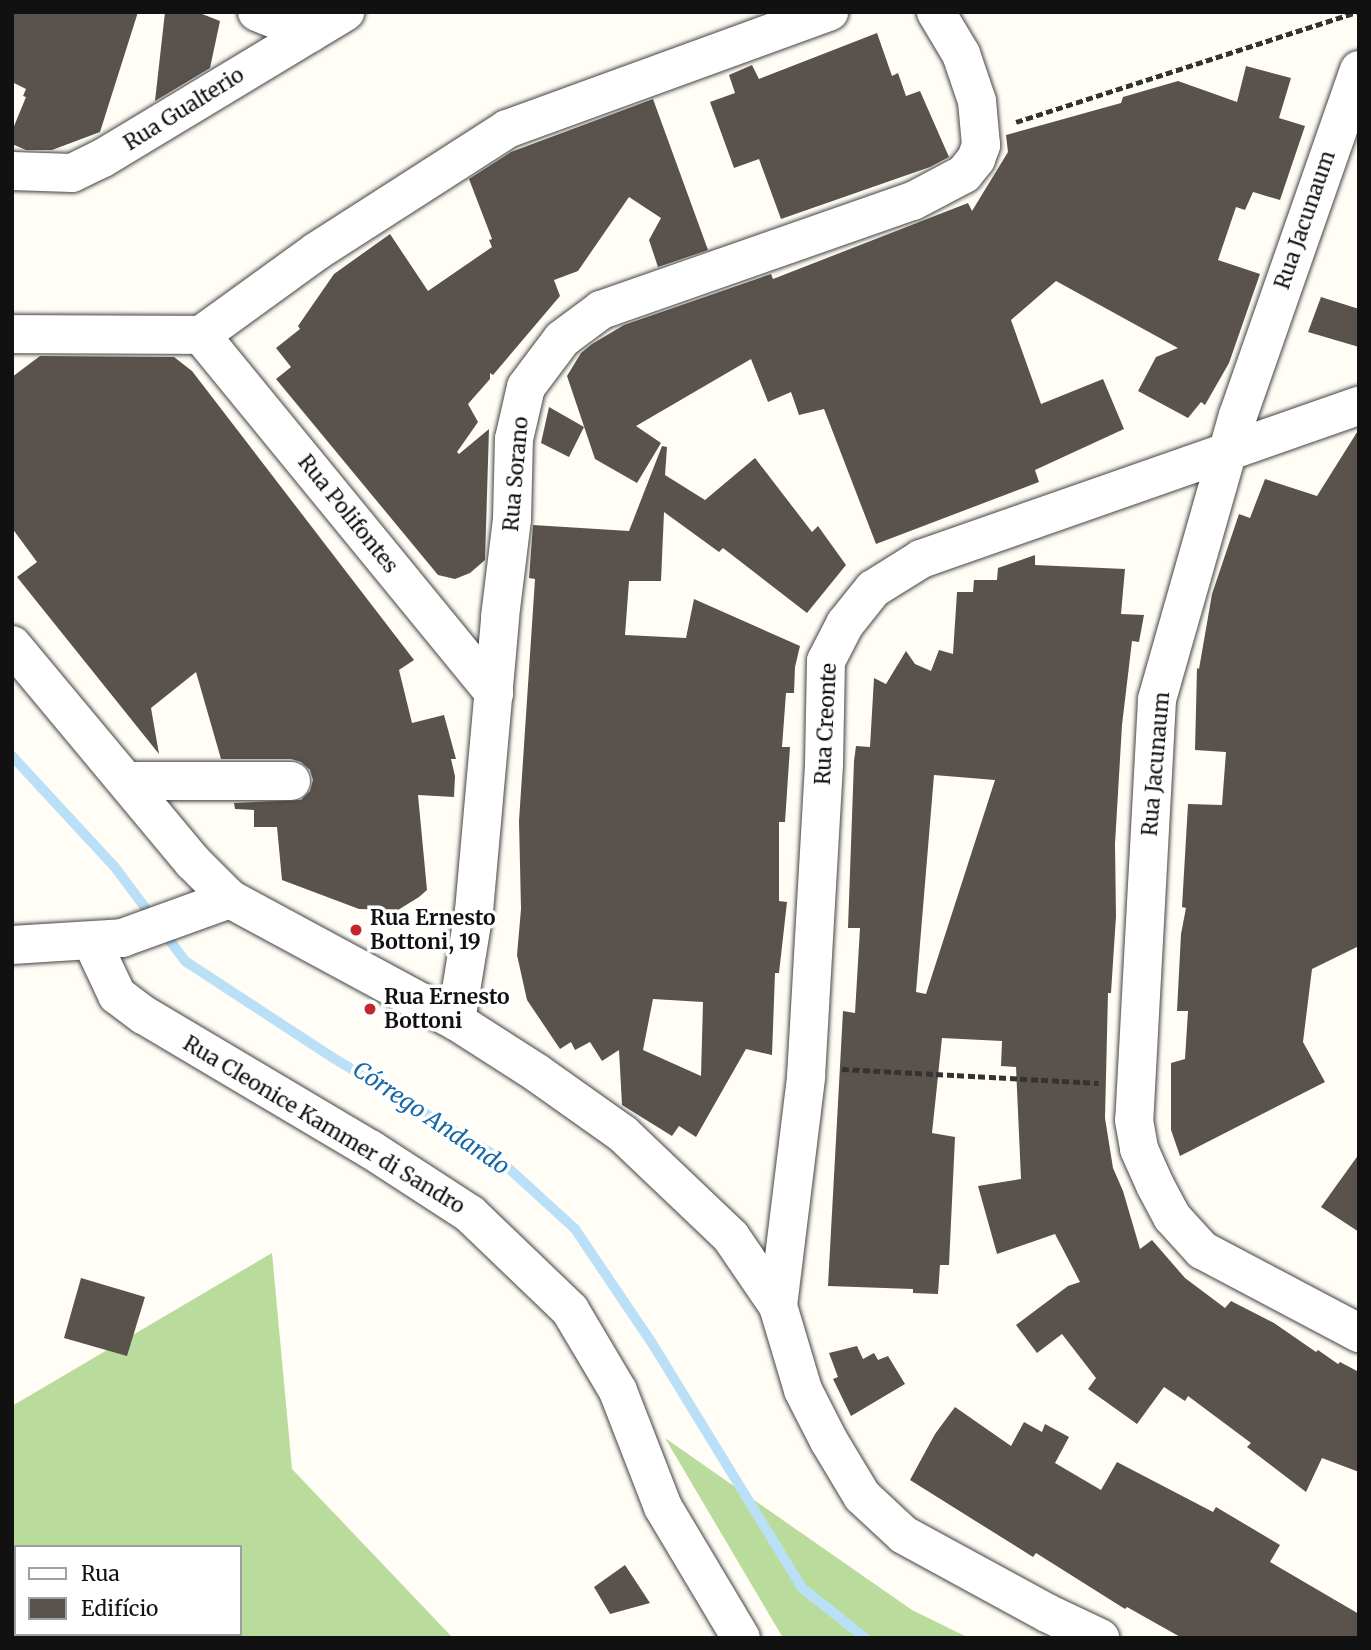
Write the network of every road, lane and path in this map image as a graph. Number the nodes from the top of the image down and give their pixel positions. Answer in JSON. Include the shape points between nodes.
{"nodes":[{"id":1,"x":257,"y":12,"type":"edge"},
{"id":2,"x":345,"y":12,"type":"edge"},
{"id":3,"x":829,"y":12,"type":"edge"},
{"id":4,"x":936,"y":12,"type":"edge"},
{"id":5,"x":1356,"y":12,"type":"edge"},
{"id":6,"x":310,"y":33,"type":"junction"},
{"id":7,"x":1359,"y":70,"type":"edge"},
{"id":8,"x":982,"y":133,"type":"junction"},
{"id":9,"x":12,"y":171,"type":"edge"},
{"id":10,"x":12,"y":334,"type":"edge"},
{"id":11,"x":201,"y":335,"type":"junction"},
{"id":12,"x":1359,"y":406,"type":"edge"},
{"id":13,"x":1227,"y":454,"type":"junction"},
{"id":14,"x":12,"y":645,"type":"edge"},
{"id":15,"x":494,"y":693,"type":"junction"},
{"id":16,"x":128,"y":781,"type":"junction"},
{"id":17,"x":291,"y":782,"type":"dead end"},
{"id":18,"x":230,"y":899,"type":"junction"},
{"id":19,"x":107,"y":940,"type":"junction"},
{"id":20,"x":12,"y":945,"type":"edge"},
{"id":21,"x":456,"y":1021,"type":"junction"},
{"id":22,"x":806,"y":1066,"type":"junction"},
{"id":23,"x":1135,"y":1084,"type":"junction"},
{"id":24,"x":778,"y":1306,"type":"junction"},
{"id":25,"x":1359,"y":1332,"type":"edge"},
{"id":26,"x":741,"y":1638,"type":"edge"},
{"id":27,"x":1100,"y":1638,"type":"edge"}],
"edges":[{"from":1,"to":6,"type":"street"},
{"from":2,"to":6,"type":"street","name":"Rua Gualterio"},
{"from":3,"to":11,"type":"street","via":[[507,130],[317,251]]},
{"from":4,"to":8,"type":"street","via":[[969,73]]},
{"from":5,"to":8,"type":"path"},
{"from":6,"to":9,"type":"street","name":"Rua Gualterio","via":[[72,173]]},
{"from":7,"to":13,"type":"street","name":"Rua Jacunaum"},
{"from":8,"to":15,"type":"street","name":"Rua Sorano","via":[[976,159],[964,174],[913,201],[601,310],[562,339],[526,387],[514,439],[512,519]]},
{"from":10,"to":11,"type":"street"},
{"from":11,"to":15,"type":"street","name":"Rua Polifontes"},
{"from":12,"to":13,"type":"street","name":"Rua Creonte"},
{"from":13,"to":22,"type":"street","name":"Rua Creonte","via":[[921,559],[873,589],[845,624],[827,661]]},
{"from":13,"to":23,"type":"street","name":"Rua Jacunaum","via":[[1157,700]]},
{"from":14,"to":16,"type":"street"},
{"from":15,"to":21,"type":"street","name":"Rua Sorano","via":[[474,911]]},
{"from":16,"to":17,"type":"street"},
{"from":16,"to":18,"type":"street","via":[[193,862]]},
{"from":18,"to":19,"type":"street"},
{"from":18,"to":21,"type":"street"},
{"from":19,"to":20,"type":"street"},
{"from":19,"to":26,"type":"street","name":"Rua Cleonice Kammer di Sandro","via":[[117,995],[470,1214],[570,1310],[618,1391],[663,1507]]},
{"from":21,"to":24,"type":"street","via":[[623,1134],[731,1237]]},
{"from":22,"to":23,"type":"path"},
{"from":22,"to":24,"type":"street","name":"Rua Creonte"},
{"from":23,"to":25,"type":"street","name":"Rua Jacunaum","via":[[1139,1149],[1172,1217],[1202,1250]]},
{"from":24,"to":27,"type":"street","via":[[803,1390],[862,1496],[904,1535]]}]}
